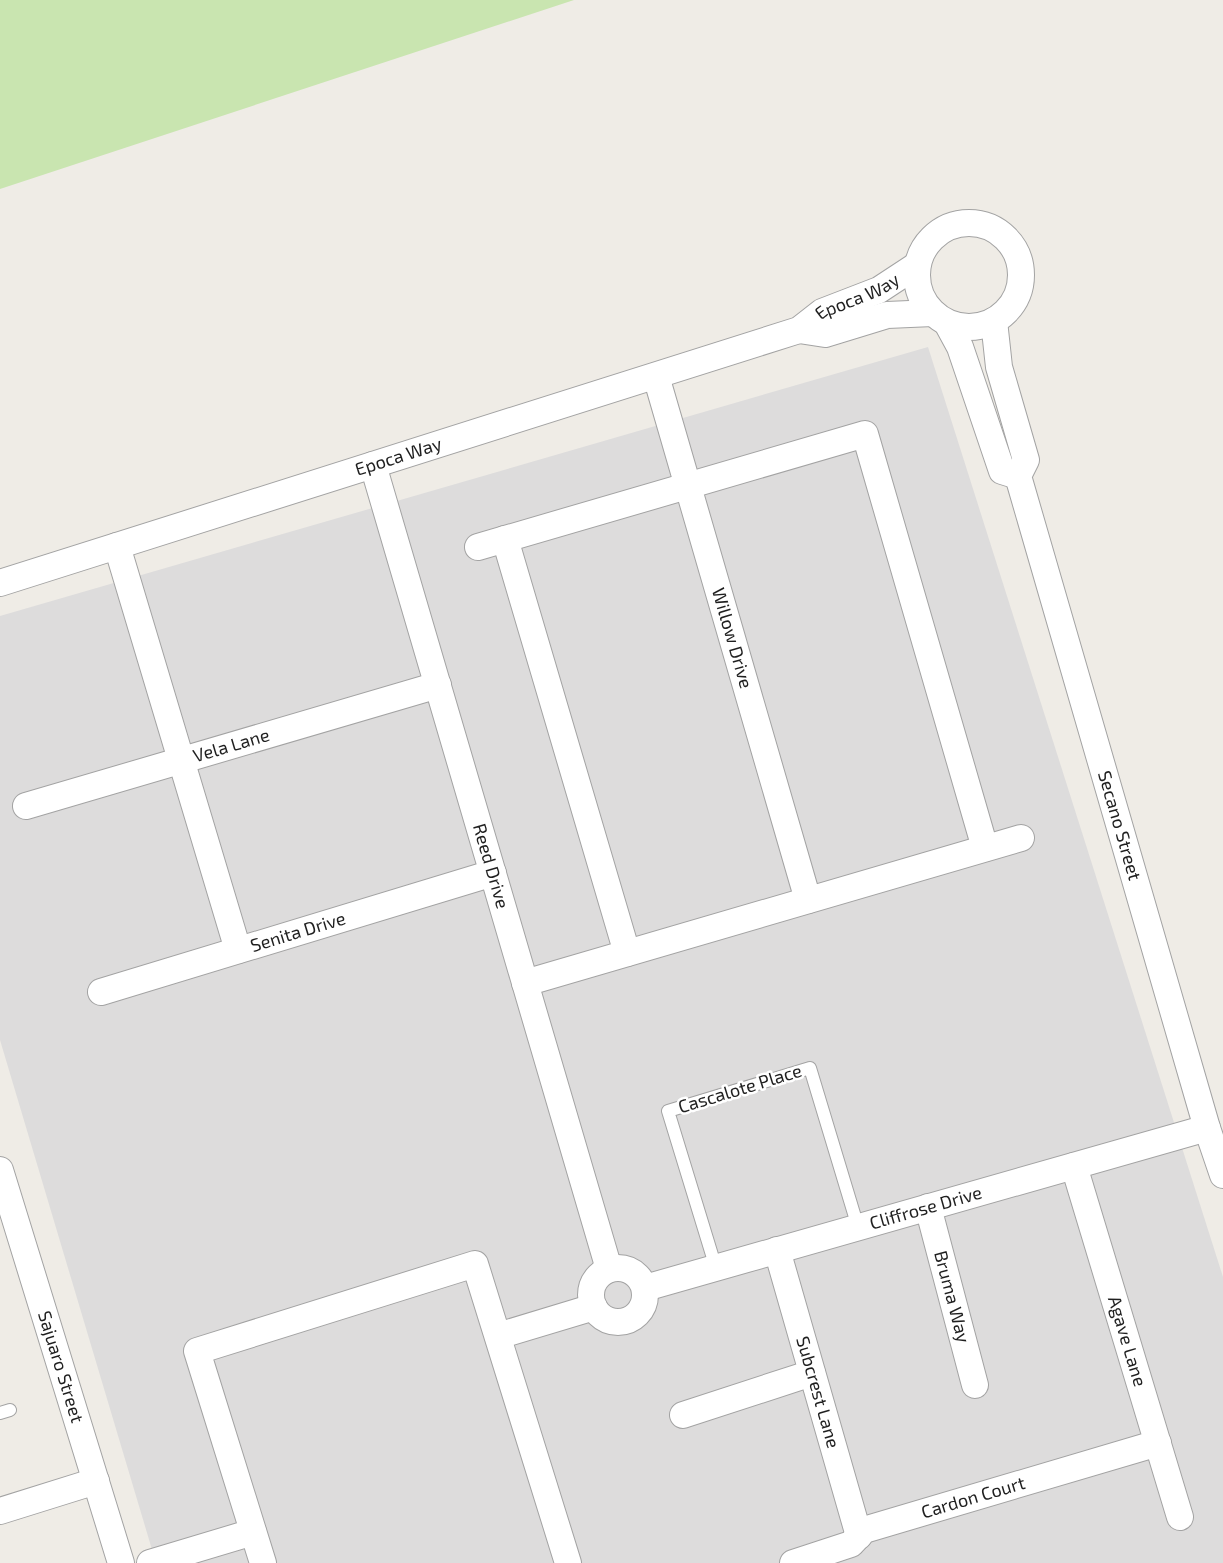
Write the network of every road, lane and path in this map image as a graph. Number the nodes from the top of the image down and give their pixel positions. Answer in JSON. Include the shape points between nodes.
{"nodes":[{"id":1,"x":917,"y":265,"type":"junction"},
{"id":2,"x":940,"y":318,"type":"junction"},
{"id":3,"x":994,"y":321,"type":"junction"},
{"id":4,"x":799,"y":330,"type":"junction"},
{"id":5,"x":656,"y":376,"type":"junction"},
{"id":6,"x":374,"y":465,"type":"junction"},
{"id":7,"x":1018,"y":476,"type":"junction"},
{"id":8,"x":689,"y":486,"type":"junction"},
{"id":9,"x":505,"y":539,"type":"junction"},
{"id":10,"x":117,"y":546,"type":"junction"},
{"id":11,"x":478,"y":548,"type":"dead end"},
{"id":12,"x":0,"y":584,"type":"edge"},
{"id":13,"x":438,"y":685,"type":"junction"},
{"id":14,"x":181,"y":759,"type":"junction"},
{"id":15,"x":26,"y":806,"type":"dead end"},
{"id":16,"x":1021,"y":838,"type":"dead end"},
{"id":17,"x":985,"y":848,"type":"junction"},
{"id":18,"x":493,"y":873,"type":"junction"},
{"id":19,"x":808,"y":900,"type":"junction"},
{"id":20,"x":238,"y":950,"type":"junction"},
{"id":21,"x":627,"y":953,"type":"junction"},
{"id":22,"x":525,"y":983,"type":"junction"},
{"id":23,"x":101,"y":992,"type":"dead end"},
{"id":24,"x":1207,"y":1128,"type":"junction"},
{"id":25,"x":1074,"y":1166,"type":"junction"},
{"id":26,"x":0,"y":1170,"type":"edge"},
{"id":27,"x":1223,"y":1175,"type":"edge"},
{"id":28,"x":928,"y":1207,"type":"junction"},
{"id":29,"x":858,"y":1227,"type":"junction"},
{"id":30,"x":777,"y":1250,"type":"junction"},
{"id":31,"x":716,"y":1268,"type":"junction"},
{"id":32,"x":609,"y":1269,"type":"junction"},
{"id":33,"x":645,"y":1288,"type":"junction"},
{"id":34,"x":594,"y":1307,"type":"junction"},
{"id":35,"x":498,"y":1336,"type":"junction"},
{"id":36,"x":813,"y":1373,"type":"junction"},
{"id":37,"x":975,"y":1385,"type":"dead end"},
{"id":38,"x":683,"y":1414,"type":"dead end"},
{"id":39,"x":1158,"y":1443,"type":"junction"},
{"id":40,"x":96,"y":1481,"type":"junction"},
{"id":41,"x":0,"y":1511,"type":"edge"},
{"id":42,"x":1180,"y":1517,"type":"dead end"},
{"id":43,"x":253,"y":1532,"type":"junction"},
{"id":44,"x":859,"y":1536,"type":"junction"},
{"id":45,"x":121,"y":1563,"type":"edge"},
{"id":46,"x":150,"y":1563,"type":"edge"},
{"id":47,"x":262,"y":1563,"type":"edge"},
{"id":48,"x":568,"y":1563,"type":"edge"},
{"id":49,"x":793,"y":1563,"type":"edge"}],
"edges":[{"from":1,"to":2,"type":"street","via":[[917,283],[923,300]]},
{"from":1,"to":3,"type":"street","via":[[934,234],[950,225],[986,225],[1002,234],[1014,248],[1021,281],[1007,311]]},
{"from":1,"to":4,"type":"street","name":"Epoca Way","via":[[879,290],[822,312]]},
{"from":2,"to":3,"type":"street","via":[[962,327],[979,327]]},
{"from":2,"to":4,"type":"street","name":"Epoca Way","via":[[887,315],[825,334]]},
{"from":2,"to":7,"type":"street","via":[[960,347],[1002,471]]},
{"from":3,"to":7,"type":"street","name":"Secano Street","via":[[999,367],[1026,460]]},
{"from":4,"to":5,"type":"street","name":"Epoca Way"},
{"from":5,"to":6,"type":"street","name":"Epoca Way"},
{"from":5,"to":8,"type":"street","name":"Willow Drive"},
{"from":6,"to":10,"type":"street","name":"Epoca Way"},
{"from":6,"to":13,"type":"street","name":"Reed Drive"},
{"from":7,"to":24,"type":"street","name":"Secano Street"},
{"from":8,"to":9,"type":"street"},
{"from":8,"to":17,"type":"street","via":[[865,434]]},
{"from":8,"to":19,"type":"street","name":"Willow Drive"},
{"from":9,"to":11,"type":"street"},
{"from":9,"to":21,"type":"street"},
{"from":10,"to":12,"type":"street","name":"Epoca Way"},
{"from":10,"to":14,"type":"street"},
{"from":13,"to":14,"type":"street","name":"Vela Lane"},
{"from":13,"to":18,"type":"street","name":"Reed Drive"},
{"from":14,"to":15,"type":"street","name":"Vela Lane"},
{"from":14,"to":20,"type":"street"},
{"from":16,"to":17,"type":"street"},
{"from":17,"to":19,"type":"street"},
{"from":18,"to":20,"type":"street","name":"Senita Drive"},
{"from":18,"to":22,"type":"street","name":"Reed Drive"},
{"from":19,"to":21,"type":"street"},
{"from":20,"to":23,"type":"street","name":"Senita Drive"},
{"from":21,"to":22,"type":"street"},
{"from":22,"to":32,"type":"street","name":"Reed Drive"},
{"from":24,"to":25,"type":"street","name":"Cliffrose Drive"},
{"from":24,"to":27,"type":"street","name":"Secano Street"},
{"from":25,"to":28,"type":"street","name":"Cliffrose Drive"},
{"from":25,"to":39,"type":"street","name":"Agave Lane"},
{"from":26,"to":40,"type":"street","name":"Sajuaro Street"},
{"from":28,"to":29,"type":"street","name":"Cliffrose Drive"},
{"from":28,"to":37,"type":"street","name":"Bruma Way"},
{"from":29,"to":30,"type":"street","name":"Cliffrose Drive"},
{"from":29,"to":31,"type":"lane","name":"Cascalote Place","via":[[810,1068],[668,1111]]},
{"from":30,"to":31,"type":"street","name":"Cliffrose Drive"},
{"from":30,"to":36,"type":"street","name":"Subcrest Lane"},
{"from":31,"to":33,"type":"street","name":"Cliffrose Drive"},
{"from":32,"to":33,"type":"street","via":[[628,1269]]},
{"from":32,"to":34,"type":"street","via":[[601,1273],[592,1289]]},
{"from":33,"to":34,"type":"street","via":[[639,1313],[624,1322],[607,1320]]},
{"from":34,"to":35,"type":"street"},
{"from":35,"to":43,"type":"street","via":[[475,1264],[197,1351]]},
{"from":35,"to":48,"type":"street"},
{"from":36,"to":38,"type":"street"},
{"from":36,"to":44,"type":"street","name":"Subcrest Lane"},
{"from":39,"to":42,"type":"street","name":"Agave Lane"},
{"from":39,"to":44,"type":"street","name":"Cardon Court","via":[[864,1530]]},
{"from":40,"to":41,"type":"street"},
{"from":40,"to":45,"type":"street","name":"Sajuaro Street"},
{"from":43,"to":46,"type":"street"},
{"from":43,"to":47,"type":"street"},
{"from":44,"to":49,"type":"street","name":"Cardon Court","via":[[851,1544]]}]}
